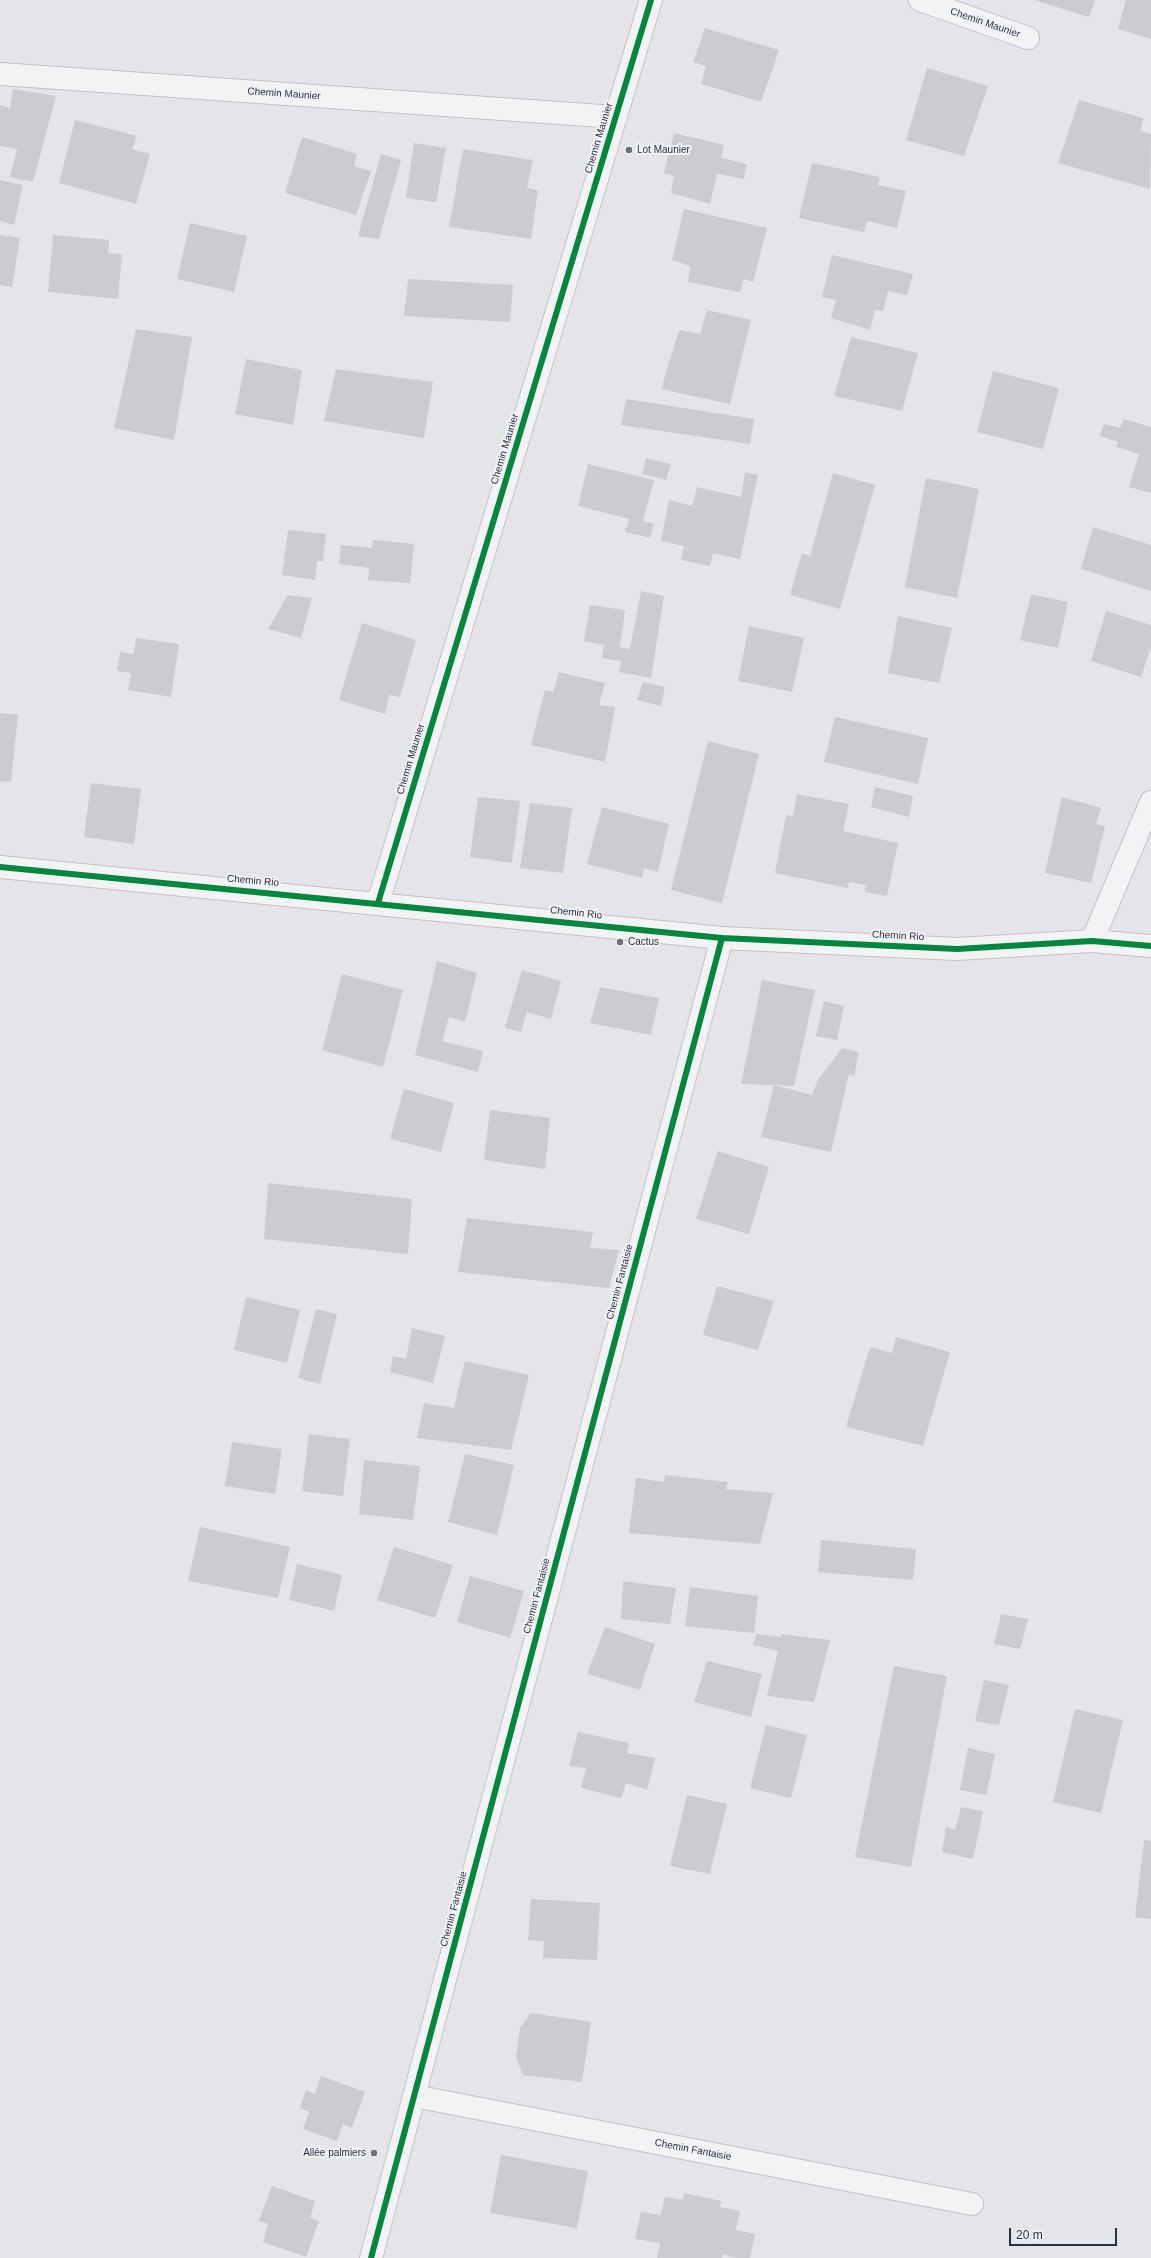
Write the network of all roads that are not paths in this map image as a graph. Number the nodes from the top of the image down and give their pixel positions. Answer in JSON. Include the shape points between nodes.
{"nodes":[{"id":1,"x":651,"y":0,"type":"edge"},
{"id":2,"x":920,"y":0,"type":"edge"},
{"id":3,"x":1028,"y":38,"type":"dead end"},
{"id":4,"x":0,"y":74,"type":"edge"},
{"id":5,"x":616,"y":117,"type":"junction"},
{"id":6,"x":1151,"y":802,"type":"edge"},
{"id":7,"x":0,"y":867,"type":"edge"},
{"id":8,"x":378,"y":903,"type":"junction"},
{"id":9,"x":722,"y":938,"type":"junction"},
{"id":10,"x":1092,"y":941,"type":"junction"},
{"id":11,"x":1151,"y":946,"type":"edge"},
{"id":12,"x":414,"y":2096,"type":"junction"},
{"id":13,"x":972,"y":2204,"type":"dead end"},
{"id":14,"x":372,"y":2258,"type":"edge"}],
"edges":[{"from":1,"to":5,"type":"street","name":"Chemin Maunier"},
{"from":2,"to":3,"type":"street","name":"Chemin Maunier"},
{"from":4,"to":5,"type":"street","name":"Chemin Maunier"},
{"from":5,"to":8,"type":"street","name":"Chemin Maunier"},
{"from":6,"to":10,"type":"street"},
{"from":7,"to":8,"type":"street","name":"Chemin Rio"},
{"from":8,"to":9,"type":"street","name":"Chemin Rio"},
{"from":9,"to":10,"type":"street","name":"Chemin Rio","via":[[957,949]]},
{"from":9,"to":12,"type":"street","name":"Chemin Fantaisie"},
{"from":10,"to":11,"type":"street","name":"Chemin Rio"},
{"from":12,"to":13,"type":"street","name":"Chemin Fantaisie"},
{"from":12,"to":14,"type":"street","name":"Chemin Fantaisie"}]}
